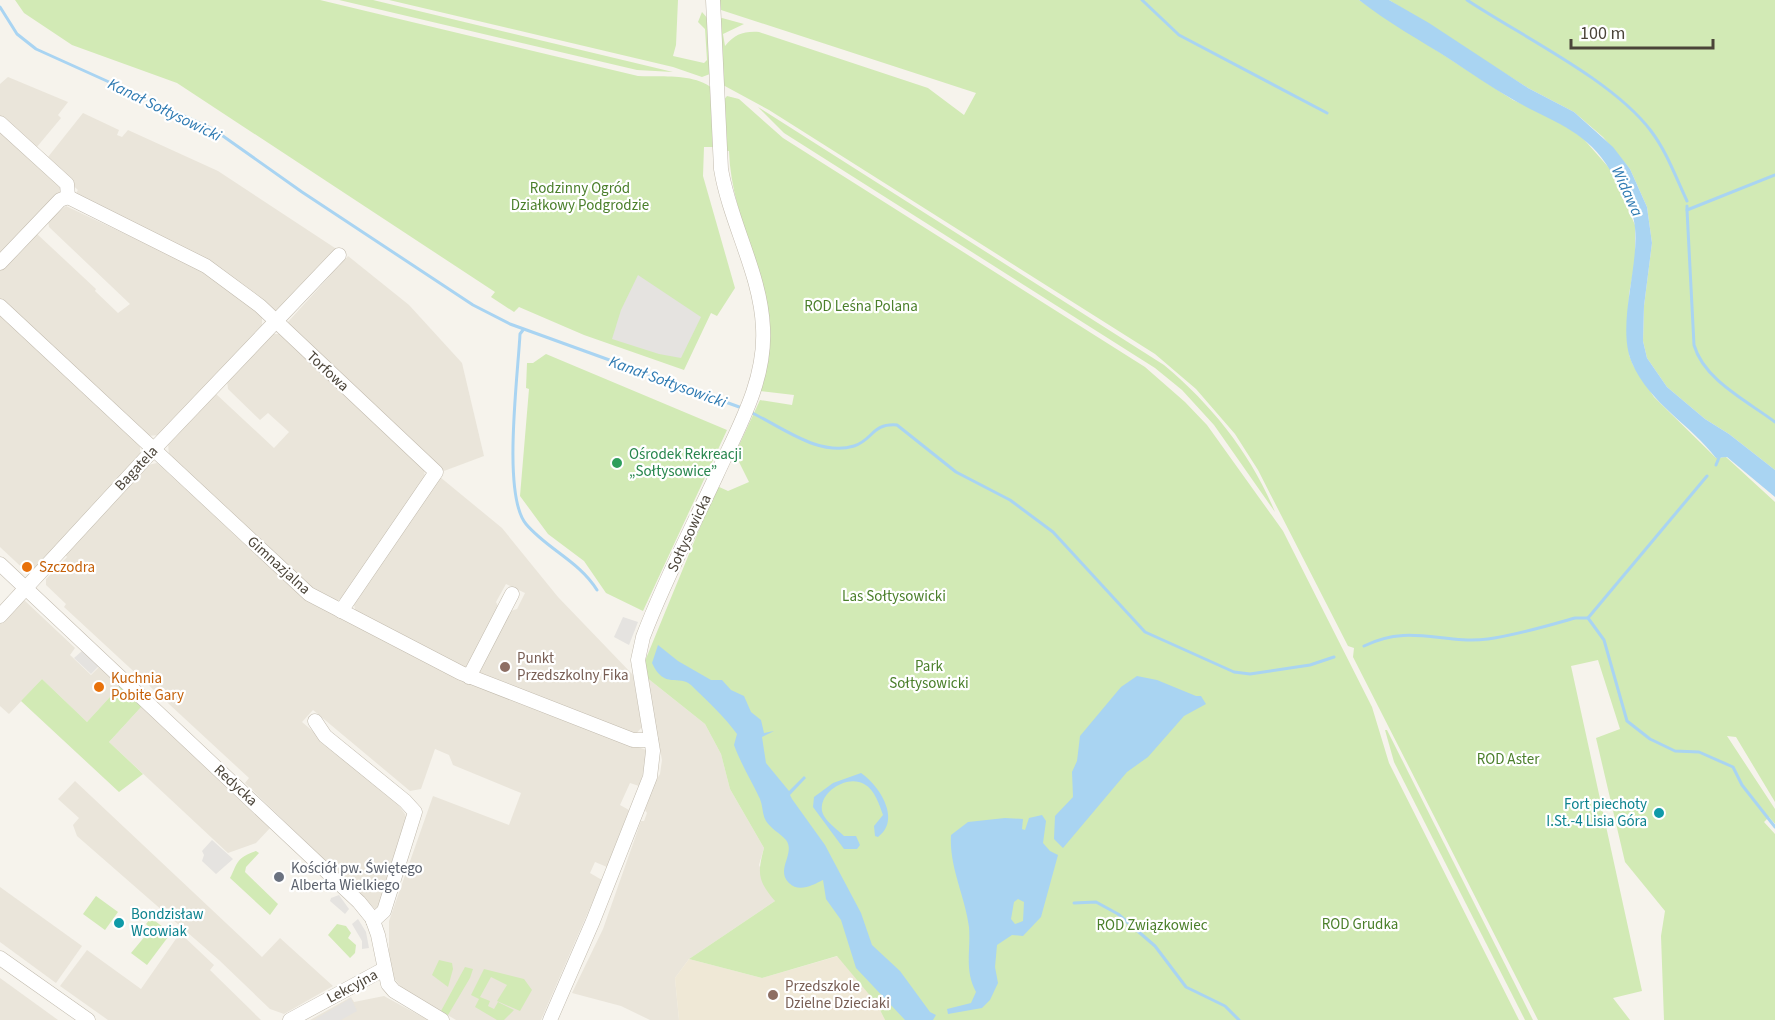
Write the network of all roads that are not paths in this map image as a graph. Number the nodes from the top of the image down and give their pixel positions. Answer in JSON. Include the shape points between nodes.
{"nodes":[{"id":1,"x":713,"y":0,"type":"edge"},
{"id":2,"x":0,"y":123,"type":"edge"},
{"id":3,"x":68,"y":197,"type":"junction"},
{"id":4,"x":339,"y":255,"type":"dead end"},
{"id":5,"x":0,"y":263,"type":"edge"},
{"id":6,"x":0,"y":306,"type":"edge"},
{"id":7,"x":275,"y":322,"type":"junction"},
{"id":8,"x":154,"y":449,"type":"junction"},
{"id":9,"x":0,"y":564,"type":"edge"},
{"id":10,"x":25,"y":587,"type":"junction"},
{"id":11,"x":512,"y":594,"type":"dead end"},
{"id":12,"x":341,"y":611,"type":"junction"},
{"id":13,"x":0,"y":616,"type":"edge"},
{"id":14,"x":469,"y":677,"type":"junction"},
{"id":15,"x":315,"y":721,"type":"dead end"},
{"id":16,"x":651,"y":740,"type":"junction"},
{"id":17,"x":373,"y":921,"type":"junction"},
{"id":18,"x":0,"y":958,"type":"edge"},
{"id":19,"x":384,"y":969,"type":"junction"},
{"id":20,"x":88,"y":1020,"type":"edge"},
{"id":21,"x":290,"y":1020,"type":"edge"},
{"id":22,"x":442,"y":1020,"type":"edge"},
{"id":23,"x":550,"y":1020,"type":"edge"}],
"edges":[{"from":1,"to":16,"type":"street","name":"Sołtysowicka","via":[[721,169],[757,295],[763,326],[762,351],[744,417],[640,645],[638,671]]},
{"from":2,"to":3,"type":"street","via":[[67,184]]},
{"from":3,"to":5,"type":"street","via":[[60,200]]},
{"from":3,"to":7,"type":"street","name":"Torfowa","via":[[206,266],[261,306]]},
{"from":4,"to":7,"type":"street","name":"Bagatela"},
{"from":6,"to":8,"type":"street","name":"Gimnazjalna"},
{"from":7,"to":8,"type":"street","name":"Bagatela"},
{"from":7,"to":12,"type":"street","name":"Torfowa","via":[[436,472]]},
{"from":8,"to":10,"type":"street","name":"Bagatela"},
{"from":8,"to":12,"type":"street","name":"Gimnazjalna","via":[[309,594]]},
{"from":9,"to":10,"type":"street","name":"Redycka"},
{"from":10,"to":13,"type":"street","name":"Bagatela"},
{"from":10,"to":17,"type":"street","name":"Redycka","via":[[339,882]]},
{"from":11,"to":14,"type":"street"},
{"from":12,"to":14,"type":"street","name":"Gimnazjalna"},
{"from":14,"to":16,"type":"street","name":"Gimnazjalna","via":[[633,740]]},
{"from":15,"to":17,"type":"street","via":[[325,736],[415,812],[384,911]]},
{"from":16,"to":23,"type":"street","name":"Sołtysowicka","via":[[650,777]]},
{"from":17,"to":19,"type":"street","name":"Redycka"},
{"from":18,"to":20,"type":"street"},
{"from":19,"to":21,"type":"street","name":"Lekcyjna"},
{"from":19,"to":22,"type":"street","name":"Redycka","via":[[394,991]]}]}
